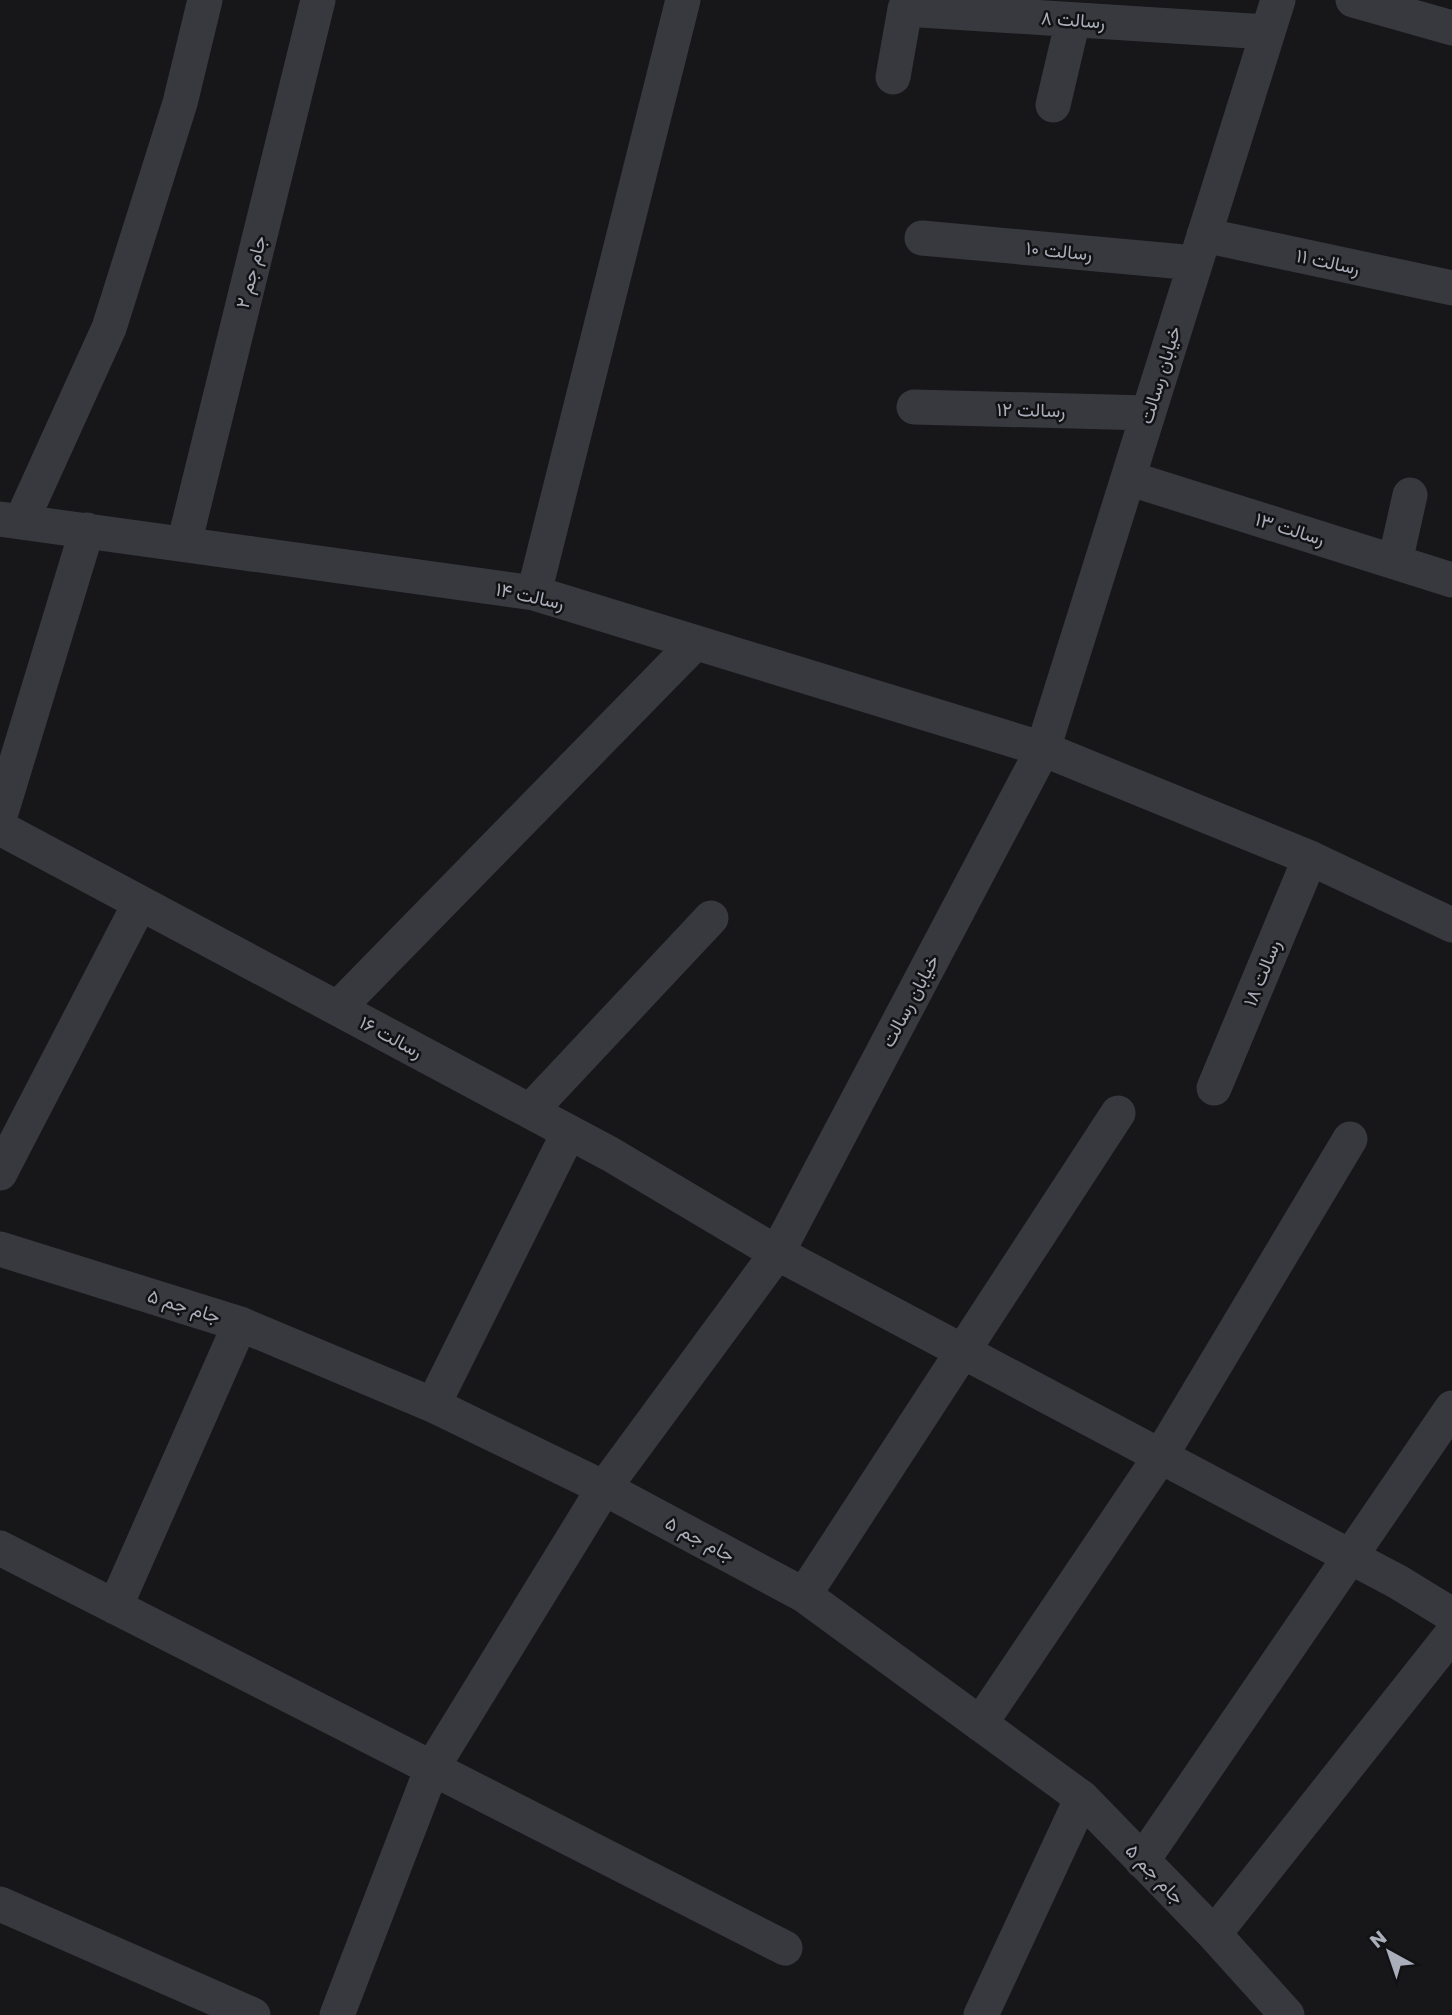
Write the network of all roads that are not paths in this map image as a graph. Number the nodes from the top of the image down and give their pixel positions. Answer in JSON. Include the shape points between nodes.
{"nodes":[{"id":1,"x":205,"y":0,"type":"edge"},
{"id":2,"x":318,"y":0,"type":"edge"},
{"id":3,"x":683,"y":0,"type":"edge"},
{"id":4,"x":1278,"y":0,"type":"edge"},
{"id":5,"x":1353,"y":0,"type":"edge"},
{"id":6,"x":960,"y":7,"type":"edge"},
{"id":7,"x":1073,"y":20,"type":"junction"},
{"id":8,"x":1452,"y":28,"type":"edge"},
{"id":9,"x":1267,"y":33,"type":"junction"},
{"id":10,"x":893,"y":77,"type":"dead end"},
{"id":11,"x":1053,"y":105,"type":"dead end"},
{"id":12,"x":922,"y":239,"type":"dead end"},
{"id":13,"x":1200,"y":249,"type":"junction"},
{"id":14,"x":1452,"y":288,"type":"edge"},
{"id":15,"x":915,"y":407,"type":"dead end"},
{"id":16,"x":1148,"y":412,"type":"junction"},
{"id":17,"x":1128,"y":478,"type":"junction"},
{"id":18,"x":1410,"y":495,"type":"dead end"},
{"id":19,"x":10,"y":520,"type":"edge"},
{"id":20,"x":87,"y":530,"type":"junction"},
{"id":21,"x":184,"y":544,"type":"junction"},
{"id":22,"x":1395,"y":562,"type":"junction"},
{"id":23,"x":1452,"y":580,"type":"edge"},
{"id":24,"x":534,"y":593,"type":"junction"},
{"id":25,"x":695,"y":643,"type":"junction"},
{"id":26,"x":1043,"y":750,"type":"junction"},
{"id":27,"x":0,"y":816,"type":"edge"},
{"id":28,"x":0,"y":828,"type":"edge"},
{"id":29,"x":1310,"y":858,"type":"junction"},
{"id":30,"x":140,"y":903,"type":"junction"},
{"id":31,"x":711,"y":918,"type":"dead end"},
{"id":32,"x":1452,"y":925,"type":"edge"},
{"id":33,"x":338,"y":1008,"type":"junction"},
{"id":34,"x":1214,"y":1088,"type":"dead end"},
{"id":35,"x":530,"y":1111,"type":"junction"},
{"id":36,"x":1118,"y":1113,"type":"dead end"},
{"id":37,"x":569,"y":1132,"type":"junction"},
{"id":38,"x":1350,"y":1139,"type":"dead end"},
{"id":39,"x":0,"y":1173,"type":"edge"},
{"id":40,"x":0,"y":1249,"type":"edge"},
{"id":41,"x":777,"y":1253,"type":"junction"},
{"id":42,"x":240,"y":1324,"type":"junction"},
{"id":43,"x":961,"y":1351,"type":"junction"},
{"id":44,"x":433,"y":1405,"type":"junction"},
{"id":45,"x":1452,"y":1408,"type":"edge"},
{"id":46,"x":1160,"y":1457,"type":"junction"},
{"id":47,"x":604,"y":1488,"type":"junction"},
{"id":48,"x":0,"y":1548,"type":"edge"},
{"id":49,"x":1351,"y":1558,"type":"junction"},
{"id":50,"x":804,"y":1595,"type":"junction"},
{"id":51,"x":115,"y":1606,"type":"junction"},
{"id":52,"x":1452,"y":1615,"type":"edge"},
{"id":53,"x":1452,"y":1634,"type":"edge"},
{"id":54,"x":980,"y":1724,"type":"junction"},
{"id":55,"x":432,"y":1768,"type":"junction"},
{"id":56,"x":1082,"y":1798,"type":"junction"},
{"id":57,"x":1142,"y":1861,"type":"junction"},
{"id":58,"x":0,"y":1904,"type":"edge"},
{"id":59,"x":1214,"y":1934,"type":"junction"},
{"id":60,"x":785,"y":1948,"type":"dead end"},
{"id":61,"x":253,"y":2015,"type":"edge"},
{"id":62,"x":337,"y":2015,"type":"edge"},
{"id":63,"x":981,"y":2015,"type":"edge"},
{"id":64,"x":1287,"y":2015,"type":"edge"}],
"edges":[{"from":1,"to":19,"type":"street","via":[[180,103],[109,328]]},
{"from":2,"to":21,"type":"street","name":"جام جم ۲"},
{"from":3,"to":24,"type":"street"},
{"from":4,"to":9,"type":"street","name":"خیابان رسالت"},
{"from":5,"to":8,"type":"street"},
{"from":6,"to":7,"type":"street","name":"رسالت ۸"},
{"from":6,"to":10,"type":"street","name":"رسالت ۸","via":[[905,9]]},
{"from":7,"to":9,"type":"street","name":"رسالت ۸"},
{"from":7,"to":11,"type":"street"},
{"from":9,"to":13,"type":"street","name":"خیابان رسالت"},
{"from":12,"to":13,"type":"street","name":"رسالت ۱۰"},
{"from":13,"to":14,"type":"street","name":"رسالت ۱۱"},
{"from":13,"to":16,"type":"street","name":"خیابان رسالت"},
{"from":15,"to":16,"type":"street","name":"رسالت ۱۲"},
{"from":16,"to":17,"type":"street","name":"خیابان رسالت"},
{"from":17,"to":22,"type":"street","name":"رسالت ۱۳"},
{"from":17,"to":26,"type":"street","name":"خیابان رسالت"},
{"from":18,"to":22,"type":"street"},
{"from":19,"to":20,"type":"street","name":"رسالت ۱۴"},
{"from":20,"to":21,"type":"street","name":"رسالت ۱۴"},
{"from":20,"to":27,"type":"street"},
{"from":21,"to":24,"type":"street","name":"رسالت ۱۴"},
{"from":22,"to":23,"type":"street","name":"رسالت ۱۳"},
{"from":24,"to":25,"type":"street","name":"رسالت ۱۴"},
{"from":25,"to":26,"type":"street","name":"رسالت ۱۴"},
{"from":25,"to":33,"type":"street"},
{"from":26,"to":29,"type":"street"},
{"from":26,"to":41,"type":"street","name":"خیابان رسالت"},
{"from":28,"to":30,"type":"street","name":"رسالت ۱۶"},
{"from":29,"to":32,"type":"street"},
{"from":29,"to":34,"type":"street","name":"رسالت ۱۸"},
{"from":30,"to":33,"type":"street","name":"رسالت ۱۶"},
{"from":30,"to":39,"type":"street"},
{"from":31,"to":35,"type":"street"},
{"from":33,"to":35,"type":"street","name":"رسالت ۱۶"},
{"from":35,"to":37,"type":"street","name":"رسالت ۱۶"},
{"from":36,"to":43,"type":"street"},
{"from":37,"to":41,"type":"street","name":"رسالت ۱۶"},
{"from":37,"to":44,"type":"street"},
{"from":38,"to":46,"type":"street"},
{"from":40,"to":42,"type":"street","name":"جام جم ۵"},
{"from":41,"to":43,"type":"street","name":"رسالت ۱۶"},
{"from":41,"to":47,"type":"street","name":"خیابان رسالت"},
{"from":42,"to":44,"type":"street","name":"جام جم ۵"},
{"from":42,"to":51,"type":"street"},
{"from":43,"to":46,"type":"street","name":"رسالت ۱۶"},
{"from":43,"to":50,"type":"street"},
{"from":44,"to":47,"type":"street","name":"جام جم ۵"},
{"from":45,"to":49,"type":"street"},
{"from":46,"to":49,"type":"street","name":"رسالت ۱۶"},
{"from":46,"to":54,"type":"street"},
{"from":47,"to":50,"type":"street","name":"جام جم ۵"},
{"from":47,"to":55,"type":"street","name":"خیابان رسالت"},
{"from":48,"to":51,"type":"street"},
{"from":49,"to":52,"type":"street","name":"رسالت ۱۶"},
{"from":49,"to":57,"type":"street"},
{"from":50,"to":54,"type":"street","name":"جام جم ۵"},
{"from":51,"to":55,"type":"street"},
{"from":53,"to":59,"type":"street"},
{"from":54,"to":56,"type":"street","name":"جام جم ۵"},
{"from":55,"to":60,"type":"street"},
{"from":55,"to":62,"type":"street","name":"خیابان رسالت"},
{"from":56,"to":57,"type":"street","name":"جام جم ۵"},
{"from":56,"to":63,"type":"street"},
{"from":57,"to":59,"type":"street","name":"جام جم ۵"},
{"from":58,"to":61,"type":"street"},
{"from":59,"to":64,"type":"street","name":"جام جم ۵"}]}
